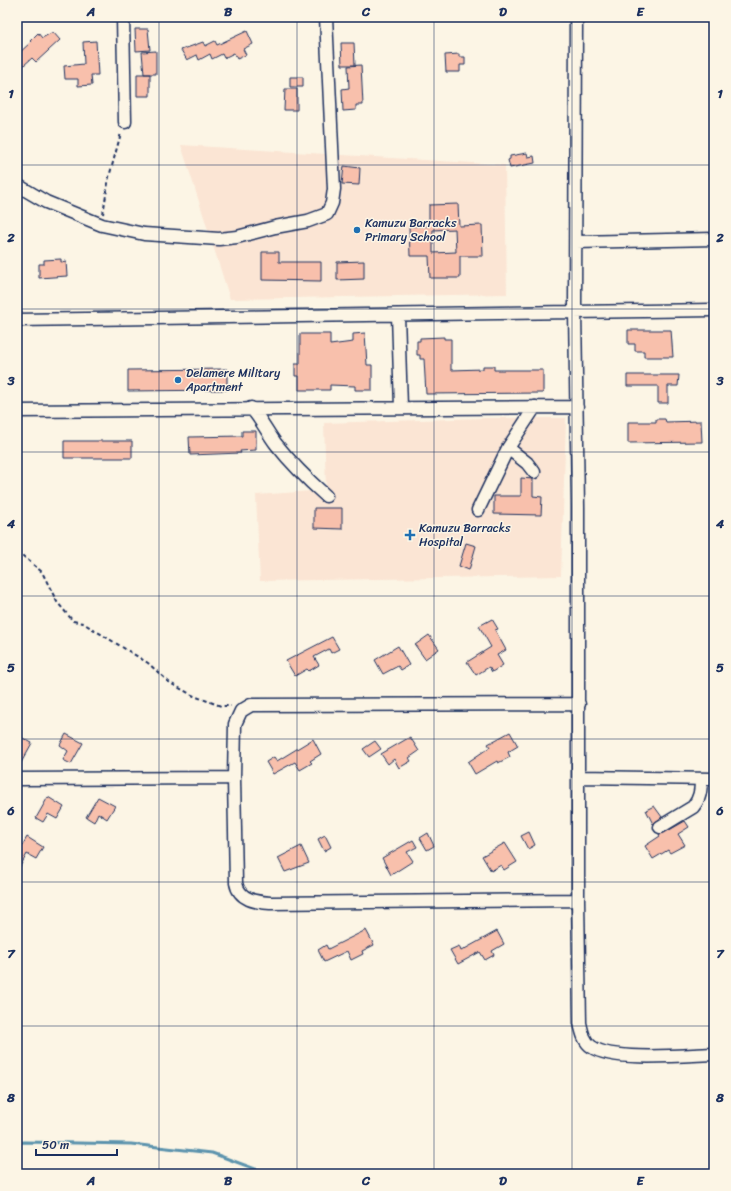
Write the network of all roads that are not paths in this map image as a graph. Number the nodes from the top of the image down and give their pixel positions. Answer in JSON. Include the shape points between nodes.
{"nodes":[{"id":1,"x":123,"y":17,"type":"edge"},
{"id":2,"x":326,"y":17,"type":"edge"},
{"id":3,"x":576,"y":17,"type":"edge"},
{"id":4,"x":125,"y":122,"type":"road end"},
{"id":5,"x":17,"y":185,"type":"edge"},
{"id":6,"x":714,"y":239,"type":"edge"},
{"id":7,"x":576,"y":242,"type":"junction"},
{"id":8,"x":714,"y":310,"type":"edge"},
{"id":9,"x":575,"y":311,"type":"junction"},
{"id":10,"x":398,"y":315,"type":"junction"},
{"id":11,"x":17,"y":320,"type":"edge"},
{"id":12,"x":401,"y":407,"type":"junction"},
{"id":13,"x":535,"y":407,"type":"junction"},
{"id":14,"x":577,"y":407,"type":"junction"},
{"id":15,"x":251,"y":408,"type":"junction"},
{"id":16,"x":17,"y":411,"type":"edge"},
{"id":17,"x":508,"y":448,"type":"junction"},
{"id":18,"x":534,"y":472,"type":"dead end"},
{"id":19,"x":326,"y":496,"type":"dead end"},
{"id":20,"x":478,"y":510,"type":"dead end"},
{"id":21,"x":579,"y":704,"type":"junction"},
{"id":22,"x":580,"y":777,"type":"junction"},
{"id":23,"x":234,"y":778,"type":"junction"},
{"id":24,"x":17,"y":779,"type":"edge"},
{"id":25,"x":701,"y":779,"type":"junction"},
{"id":26,"x":714,"y":779,"type":"edge"},
{"id":27,"x":660,"y":827,"type":"dead end"},
{"id":28,"x":578,"y":900,"type":"junction"},
{"id":29,"x":714,"y":1054,"type":"edge"}],
"edges":[{"from":1,"to":4,"type":"street"},
{"from":2,"to":5,"type":"street","via":[[334,188],[327,214],[244,236],[219,239],[144,234],[102,225],[46,202]]},
{"from":3,"to":7,"type":"street"},
{"from":6,"to":7,"type":"street"},
{"from":7,"to":9,"type":"street"},
{"from":8,"to":9,"type":"street"},
{"from":9,"to":10,"type":"street"},
{"from":9,"to":14,"type":"street"},
{"from":10,"to":11,"type":"street"},
{"from":10,"to":12,"type":"street"},
{"from":12,"to":13,"type":"street"},
{"from":12,"to":15,"type":"street"},
{"from":13,"to":14,"type":"street"},
{"from":13,"to":17,"type":"street"},
{"from":14,"to":21,"type":"street"},
{"from":15,"to":16,"type":"street"},
{"from":15,"to":19,"type":"street","via":[[262,420],[276,444]]},
{"from":17,"to":18,"type":"street"},
{"from":17,"to":20,"type":"street"},
{"from":21,"to":22,"type":"street"},
{"from":21,"to":23,"type":"street","via":[[256,705],[241,711],[235,724]]},
{"from":22,"to":25,"type":"street"},
{"from":22,"to":28,"type":"street"},
{"from":23,"to":24,"type":"street"},
{"from":23,"to":28,"type":"street","via":[[236,883],[240,893],[251,900],[270,903]]},
{"from":25,"to":26,"type":"street"},
{"from":25,"to":27,"type":"street","via":[[697,803]]},
{"from":28,"to":29,"type":"street","via":[[580,1023],[585,1040],[591,1047],[620,1055]]}]}
